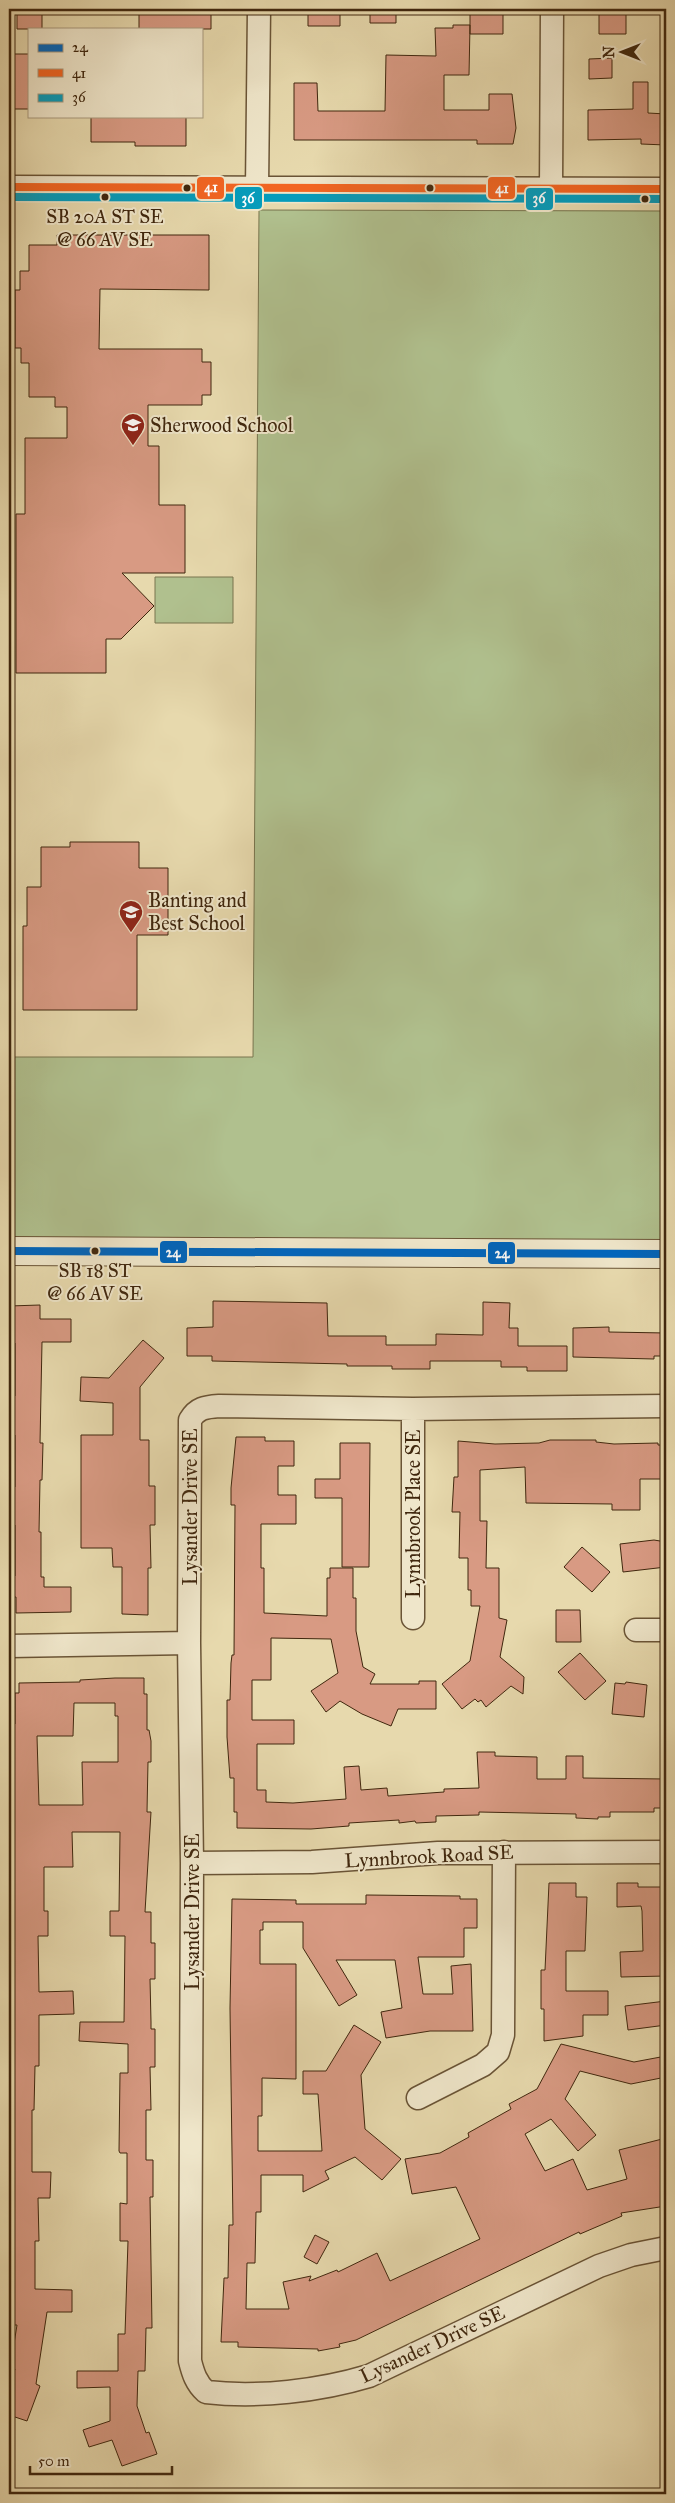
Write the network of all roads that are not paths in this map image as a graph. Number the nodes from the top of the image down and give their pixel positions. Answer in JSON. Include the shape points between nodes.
{"nodes":[{"id":1,"x":259,"y":9,"type":"edge"},
{"id":2,"x":552,"y":9,"type":"edge"},
{"id":3,"x":9,"y":188,"type":"edge"},
{"id":4,"x":257,"y":188,"type":"junction"},
{"id":5,"x":551,"y":189,"type":"junction"},
{"id":6,"x":666,"y":189,"type":"edge"},
{"id":7,"x":9,"y":1251,"type":"edge"},
{"id":8,"x":666,"y":1254,"type":"edge"},
{"id":9,"x":666,"y":1406,"type":"edge"},
{"id":10,"x":413,"y":1409,"type":"junction"},
{"id":11,"x":413,"y":1618,"type":"dead end"},
{"id":12,"x":636,"y":1630,"type":"dead end"},
{"id":13,"x":666,"y":1630,"type":"edge"},
{"id":14,"x":189,"y":1643,"type":"junction"},
{"id":15,"x":9,"y":1646,"type":"edge"},
{"id":16,"x":504,"y":1852,"type":"junction"},
{"id":17,"x":666,"y":1852,"type":"edge"},
{"id":18,"x":192,"y":1863,"type":"junction"},
{"id":19,"x":418,"y":2098,"type":"dead end"},
{"id":20,"x":666,"y":2248,"type":"edge"}],
"edges":[{"from":1,"to":4,"type":"street"},
{"from":2,"to":5,"type":"street"},
{"from":3,"to":4,"type":"street"},
{"from":4,"to":5,"type":"street"},
{"from":5,"to":6,"type":"street"},
{"from":7,"to":8,"type":"street"},
{"from":9,"to":10,"type":"street","name":"Lysander Drive SE"},
{"from":10,"to":11,"type":"street","name":"Lynnbrook Place SE"},
{"from":10,"to":14,"type":"street","name":"Lysander Drive SE","via":[[219,1406],[195,1411],[190,1420]]},
{"from":12,"to":13,"type":"street"},
{"from":14,"to":15,"type":"street"},
{"from":14,"to":18,"type":"street","name":"Lysander Drive SE"},
{"from":16,"to":17,"type":"street","name":"Lynnbrook Road SE"},
{"from":16,"to":18,"type":"street","name":"Lynnbrook Road SE","via":[[312,1862]]},
{"from":16,"to":19,"type":"street","via":[[503,2035],[498,2052],[483,2065]]},
{"from":18,"to":20,"type":"street","name":"Lysander Drive SE","via":[[190,2361],[193,2375],[206,2392],[302,2391],[369,2376],[599,2266],[630,2255]]}]}
